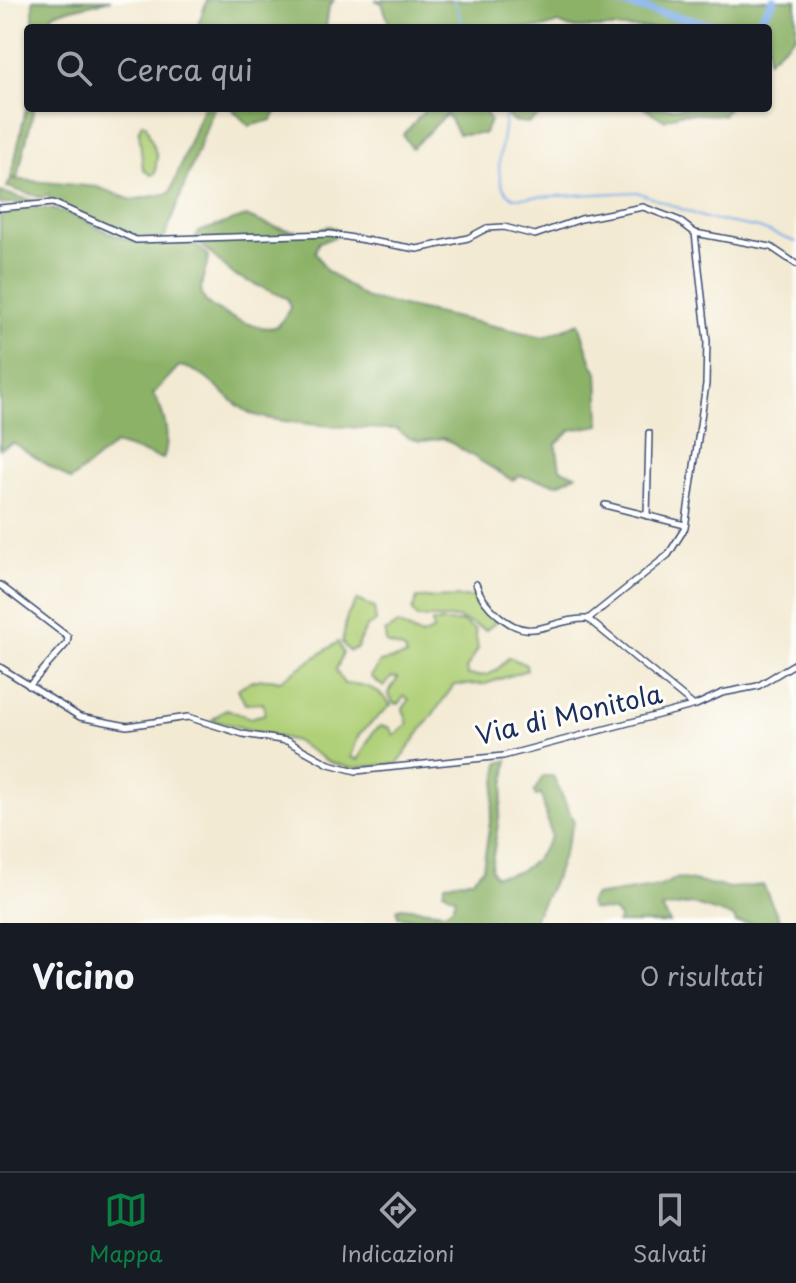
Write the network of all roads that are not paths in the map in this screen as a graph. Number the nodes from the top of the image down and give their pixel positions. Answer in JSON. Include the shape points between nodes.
{"nodes":[{"id":1,"x":0,"y":208,"type":"edge"},
{"id":2,"x":695,"y":233,"type":"junction"},
{"id":3,"x":796,"y":264,"type":"edge"},
{"id":4,"x":649,"y":433,"type":"dead end"},
{"id":5,"x":605,"y":505,"type":"dead end"},
{"id":6,"x":647,"y":516,"type":"junction"},
{"id":7,"x":685,"y":525,"type":"junction"},
{"id":8,"x":476,"y":584,"type":"dead end"},
{"id":9,"x":0,"y":585,"type":"edge"},
{"id":10,"x":588,"y":619,"type":"junction"},
{"id":11,"x":796,"y":663,"type":"edge"},
{"id":12,"x":0,"y":667,"type":"edge"},
{"id":13,"x":29,"y":686,"type":"junction"},
{"id":14,"x":694,"y":706,"type":"junction"}],
"edges":[{"from":1,"to":2,"type":"street","via":[[53,203],[128,238],[154,242],[330,234],[417,249],[468,238],[487,228],[535,235],[643,207],[678,220]]},
{"from":2,"to":3,"type":"street","via":[[771,247]]},
{"from":2,"to":7,"type":"street","via":[[707,344],[706,387]]},
{"from":4,"to":6,"type":"street"},
{"from":5,"to":6,"type":"street"},
{"from":6,"to":7,"type":"street"},
{"from":7,"to":10,"type":"street","via":[[668,555]]},
{"from":8,"to":10,"type":"street","via":[[486,604],[519,629]]},
{"from":9,"to":13,"type":"street","via":[[68,639]]},
{"from":10,"to":14,"type":"street"},
{"from":11,"to":14,"type":"street","name":"Via di Monitola","via":[[758,686],[724,692]]},
{"from":12,"to":13,"type":"street","name":"Via di Monitola"},
{"from":13,"to":14,"type":"street","name":"Via di Monitola","via":[[83,718],[127,726],[188,717],[289,742],[356,771],[503,756]]}]}
